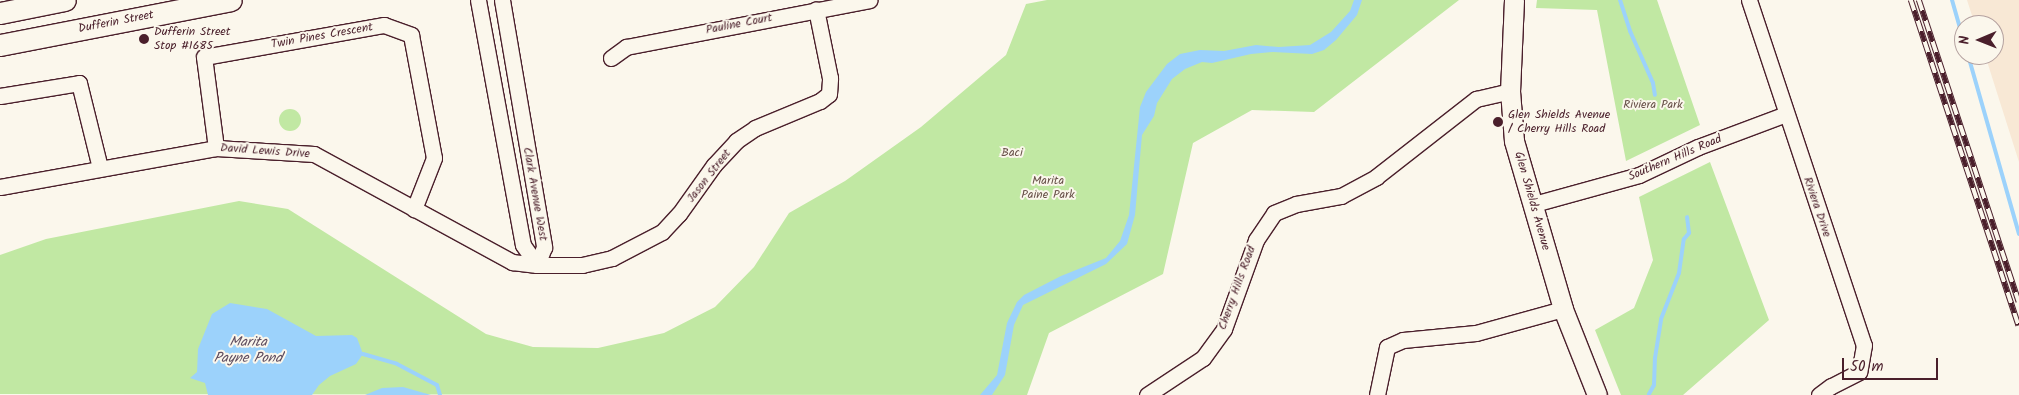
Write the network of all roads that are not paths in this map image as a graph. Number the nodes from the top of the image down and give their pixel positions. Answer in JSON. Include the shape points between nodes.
{"nodes":[{"id":1,"x":65,"y":0,"type":"edge"},
{"id":2,"x":231,"y":0,"type":"edge"},
{"id":3,"x":478,"y":0,"type":"edge"},
{"id":4,"x":502,"y":0,"type":"edge"},
{"id":5,"x":869,"y":0,"type":"edge"},
{"id":6,"x":1514,"y":0,"type":"edge"},
{"id":7,"x":1749,"y":0,"type":"edge"},
{"id":8,"x":816,"y":9,"type":"junction"},
{"id":9,"x":0,"y":13,"type":"edge"},
{"id":10,"x":0,"y":45,"type":"edge"},
{"id":11,"x":612,"y":58,"type":"dead end"},
{"id":12,"x":1510,"y":91,"type":"junction"},
{"id":13,"x":0,"y":96,"type":"edge"},
{"id":14,"x":1786,"y":114,"type":"junction"},
{"id":15,"x":216,"y":148,"type":"junction"},
{"id":16,"x":100,"y":168,"type":"junction"},
{"id":17,"x":0,"y":187,"type":"edge"},
{"id":18,"x":1534,"y":204,"type":"junction"},
{"id":19,"x":414,"y":209,"type":"junction"},
{"id":20,"x":537,"y":265,"type":"junction"},
{"id":21,"x":1563,"y":309,"type":"junction"},
{"id":22,"x":1147,"y":395,"type":"edge"},
{"id":23,"x":1377,"y":395,"type":"edge"},
{"id":24,"x":1597,"y":395,"type":"edge"},
{"id":25,"x":1819,"y":395,"type":"edge"}],
"edges":[{"from":1,"to":9,"type":"main road"},
{"from":2,"to":10,"type":"main road","name":"Dufferin Street"},
{"from":3,"to":20,"type":"street","name":"Clark Avenue West","via":[[523,246]]},
{"from":4,"to":20,"type":"street","name":"Clark Avenue West","via":[[544,247]]},
{"from":5,"to":8,"type":"street","name":"Pauline Court"},
{"from":6,"to":12,"type":"street","name":"Glen Shields Avenue"},
{"from":7,"to":14,"type":"street","name":"Riviera Drive"},
{"from":8,"to":11,"type":"street","name":"Pauline Court","via":[[626,47]]},
{"from":8,"to":20,"type":"street","name":"Jason Street","via":[[830,78],[829,94],[820,101],[755,128],[736,141],[679,214],[662,232],[647,241],[612,258],[582,265]]},
{"from":12,"to":18,"type":"street","name":"Glen Shields Avenue","via":[[1514,141]]},
{"from":12,"to":22,"type":"street","name":"Cherry Hills Road","via":[[1476,99],[1376,176],[1341,196],[1296,204],[1274,213],[1256,240],[1224,329],[1203,358]]},
{"from":13,"to":16,"type":"street","via":[[79,84]]},
{"from":14,"to":18,"type":"street","name":"Southern Hills Road","via":[[1698,147],[1639,175]]},
{"from":14,"to":25,"type":"street","name":"Riviera Drive","via":[[1864,345],[1859,372]]},
{"from":15,"to":16,"type":"street","name":"David Lewis Drive"},
{"from":15,"to":19,"type":"street","name":"David Lewis Drive","via":[[314,154]]},
{"from":15,"to":19,"type":"street","name":"Twin Pines Crescent","via":[[204,57],[384,25],[411,35],[434,158]]},
{"from":16,"to":17,"type":"street","name":"David Lewis Drive"},
{"from":18,"to":21,"type":"street","name":"Glen Shields Avenue"},
{"from":19,"to":20,"type":"street","name":"David Lewis Drive","via":[[512,262]]},
{"from":21,"to":23,"type":"street","via":[[1476,333],[1403,340],[1387,347]]},
{"from":21,"to":24,"type":"street","name":"Glen Shields Avenue"}]}
